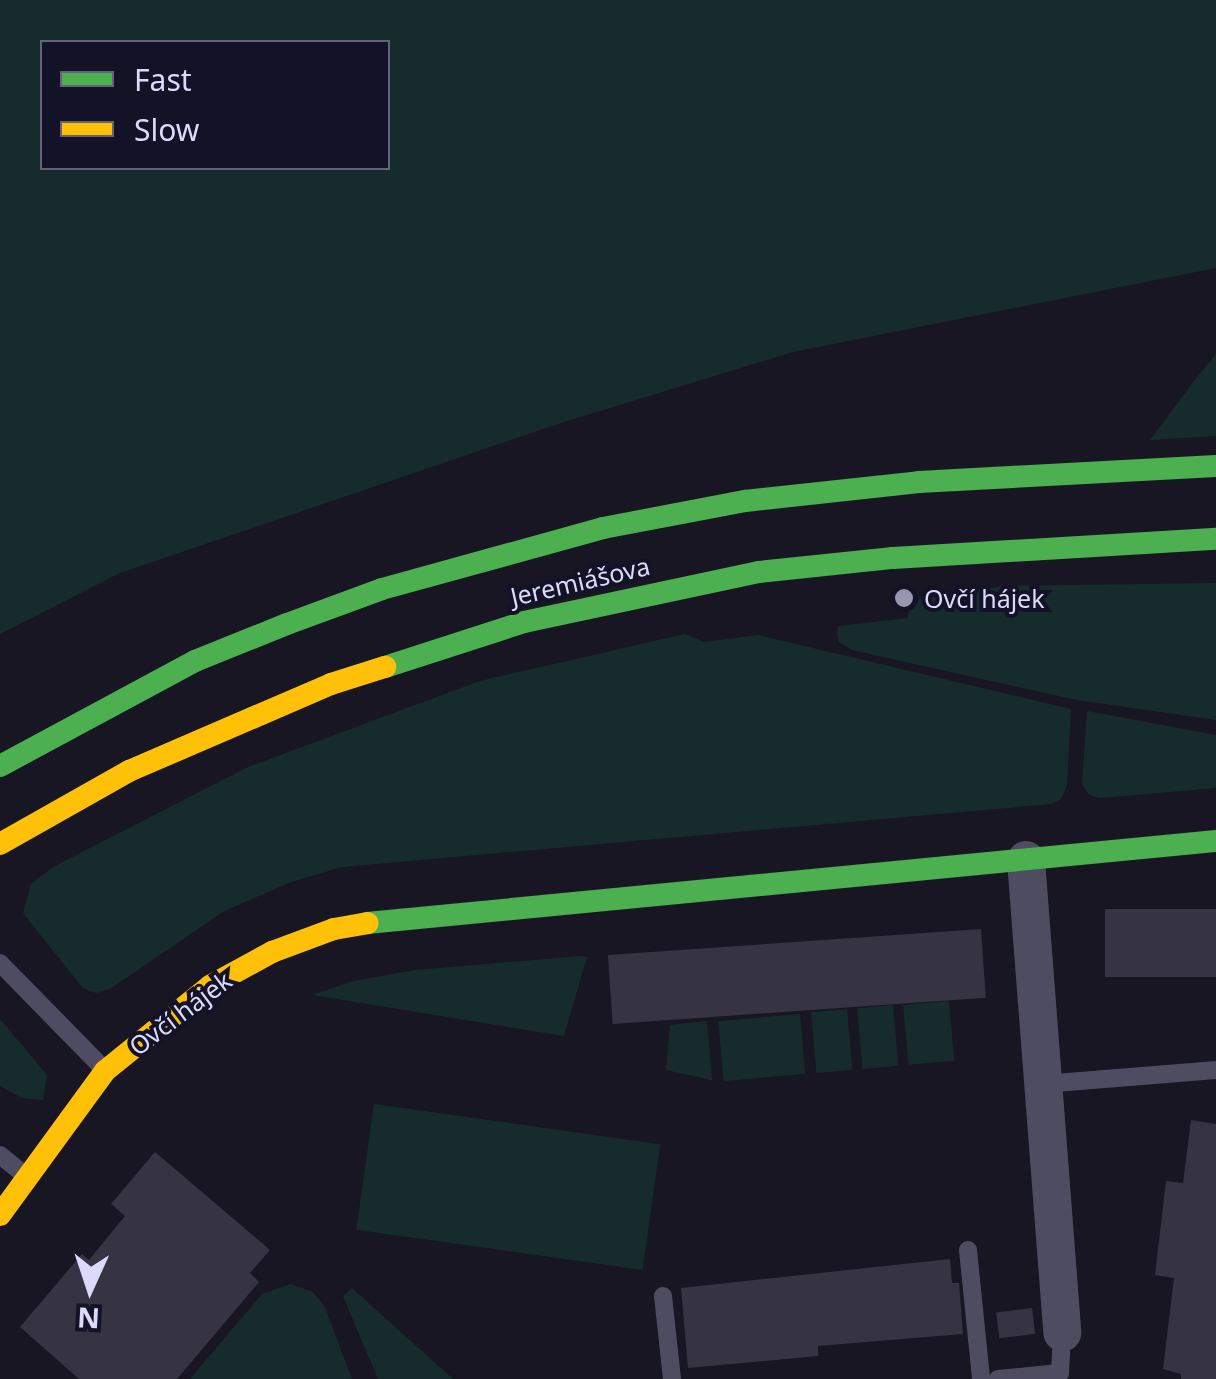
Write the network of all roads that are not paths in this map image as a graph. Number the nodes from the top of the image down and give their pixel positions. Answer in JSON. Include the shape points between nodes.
{"nodes":[{"id":1,"x":1216,"y":466,"type":"edge"},
{"id":2,"x":1216,"y":539,"type":"edge"},
{"id":3,"x":0,"y":766,"type":"edge"},
{"id":4,"x":1216,"y":841,"type":"edge"},
{"id":5,"x":0,"y":844,"type":"edge"},
{"id":6,"x":1026,"y":860,"type":"junction"},
{"id":7,"x":0,"y":962,"type":"edge"},
{"id":8,"x":1216,"y":1070,"type":"edge"},
{"id":9,"x":106,"y":1071,"type":"junction"},
{"id":10,"x":1043,"y":1084,"type":"junction"},
{"id":11,"x":0,"y":1155,"type":"edge"},
{"id":12,"x":30,"y":1179,"type":"junction"},
{"id":13,"x":0,"y":1215,"type":"edge"},
{"id":14,"x":968,"y":1250,"type":"dead end"},
{"id":15,"x":663,"y":1296,"type":"dead end"},
{"id":16,"x":1062,"y":1334,"type":"joint"},
{"id":17,"x":672,"y":1379,"type":"edge"},
{"id":18,"x":982,"y":1379,"type":"edge"},
{"id":19,"x":998,"y":1379,"type":"edge"}],
"edges":[{"from":1,"to":3,"type":"main road","name":"Jeremiášova","via":[[919,482],[745,501],[585,533],[382,589],[196,661]]},
{"from":2,"to":5,"type":"main road","name":"Jeremiášova","via":[[759,572],[524,622],[331,684],[208,735]]},
{"from":4,"to":6,"type":"main road","name":"Ovčí hájek"},
{"from":6,"to":9,"type":"main road","name":"Ovčí hájek","via":[[401,916],[334,929],[210,986]]},
{"from":6,"to":10,"type":"street"},
{"from":7,"to":9,"type":"lane"},
{"from":8,"to":10,"type":"lane"},
{"from":9,"to":12,"type":"main road","name":"Ovčí hájek"},
{"from":10,"to":16,"type":"street"},
{"from":11,"to":12,"type":"lane"},
{"from":12,"to":13,"type":"main road","name":"Ovčí hájek"},
{"from":14,"to":18,"type":"lane"},
{"from":15,"to":17,"type":"lane"},
{"from":16,"to":19,"type":"lane","via":[[1060,1373]]}]}
